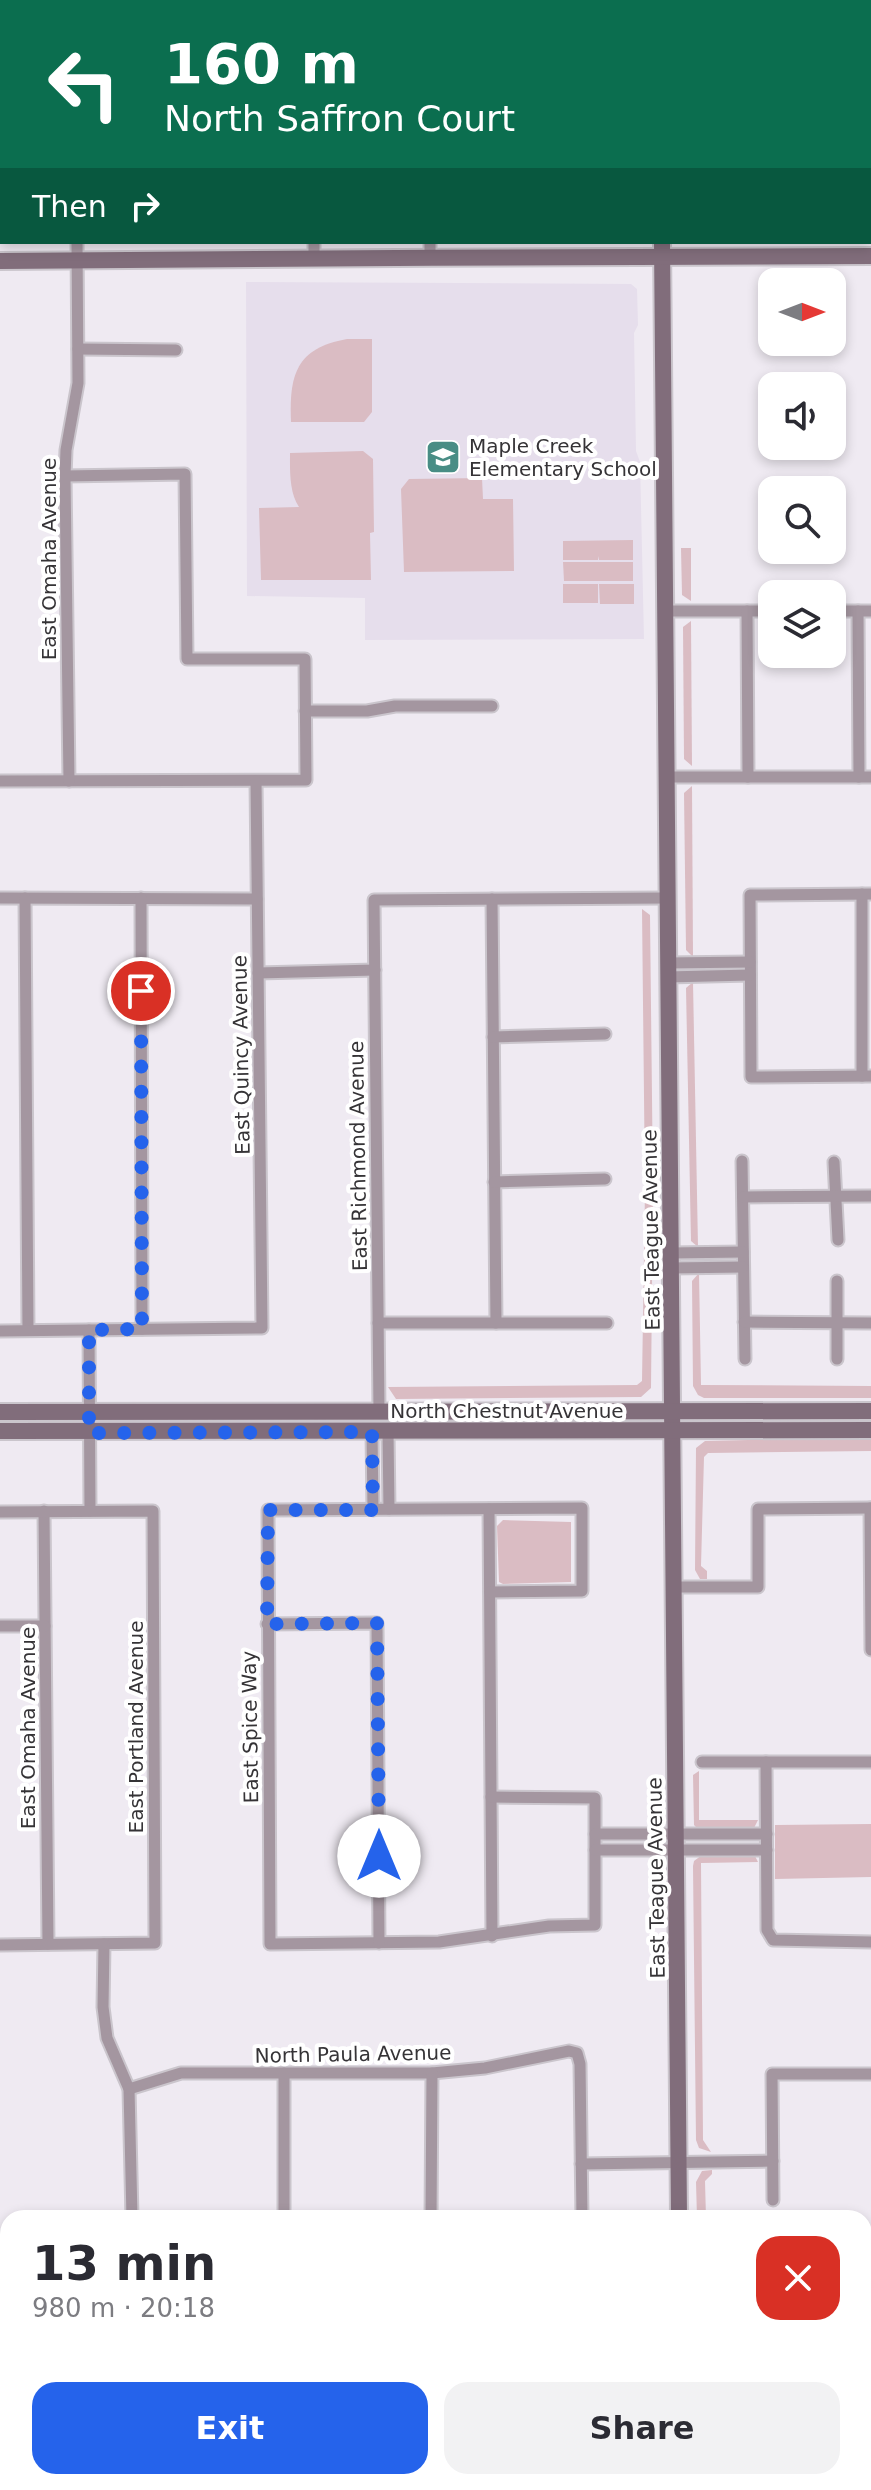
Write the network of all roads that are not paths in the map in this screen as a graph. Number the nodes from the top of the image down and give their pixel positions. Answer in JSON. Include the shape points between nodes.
{"nodes":[{"id":1,"x":77,"y":244,"type":"edge"},
{"id":2,"x":314,"y":244,"type":"edge"},
{"id":3,"x":430,"y":244,"type":"edge"},
{"id":4,"x":662,"y":249,"type":"edge"},
{"id":5,"x":871,"y":256,"type":"edge"},
{"id":6,"x":430,"y":259,"type":"junction"},
{"id":7,"x":314,"y":260,"type":"junction"},
{"id":8,"x":0,"y":261,"type":"edge"},
{"id":9,"x":77,"y":261,"type":"junction"},
{"id":10,"x":78,"y":349,"type":"junction"},
{"id":11,"x":176,"y":350,"type":"dead end"},
{"id":12,"x":65,"y":476,"type":"junction"},
{"id":13,"x":665,"y":611,"type":"junction"},
{"id":14,"x":747,"y":611,"type":"junction"},
{"id":15,"x":758,"y":611,"type":"edge"},
{"id":16,"x":846,"y":611,"type":"edge"},
{"id":17,"x":858,"y":611,"type":"junction"},
{"id":18,"x":871,"y":611,"type":"edge"},
{"id":19,"x":492,"y":706,"type":"dead end"},
{"id":20,"x":305,"y":711,"type":"junction"},
{"id":21,"x":666,"y":777,"type":"junction"},
{"id":22,"x":748,"y":777,"type":"junction"},
{"id":23,"x":865,"y":777,"type":"edge"},
{"id":24,"x":0,"y":781,"type":"edge"},
{"id":25,"x":69,"y":781,"type":"junction"},
{"id":26,"x":256,"y":781,"type":"junction"},
{"id":27,"x":867,"y":894,"type":"edge"},
{"id":28,"x":0,"y":898,"type":"edge"},
{"id":29,"x":25,"y":898,"type":"junction"},
{"id":30,"x":141,"y":898,"type":"junction"},
{"id":31,"x":666,"y":898,"type":"junction"},
{"id":32,"x":257,"y":899,"type":"junction"},
{"id":33,"x":492,"y":899,"type":"junction"},
{"id":34,"x":750,"y":962,"type":"junction"},
{"id":35,"x":375,"y":970,"type":"junction"},
{"id":36,"x":667,"y":970,"type":"junction"},
{"id":37,"x":258,"y":973,"type":"junction"},
{"id":38,"x":750,"y":975,"type":"junction"},
{"id":39,"x":605,"y":1034,"type":"dead end"},
{"id":40,"x":493,"y":1037,"type":"junction"},
{"id":41,"x":867,"y":1076,"type":"edge"},
{"id":42,"x":742,"y":1161,"type":"dead end"},
{"id":43,"x":834,"y":1162,"type":"dead end"},
{"id":44,"x":605,"y":1179,"type":"dead end"},
{"id":45,"x":494,"y":1182,"type":"junction"},
{"id":46,"x":836,"y":1196,"type":"junction"},
{"id":47,"x":871,"y":1196,"type":"edge"},
{"id":48,"x":743,"y":1197,"type":"junction"},
{"id":49,"x":838,"y":1240,"type":"dead end"},
{"id":50,"x":714,"y":1252,"type":"junction"},
{"id":51,"x":743,"y":1252,"type":"junction"},
{"id":52,"x":671,"y":1261,"type":"junction"},
{"id":53,"x":743,"y":1267,"type":"junction"},
{"id":54,"x":714,"y":1268,"type":"junction"},
{"id":55,"x":837,"y":1281,"type":"dead end"},
{"id":56,"x":744,"y":1322,"type":"junction"},
{"id":57,"x":378,"y":1323,"type":"junction"},
{"id":58,"x":496,"y":1323,"type":"junction"},
{"id":59,"x":607,"y":1323,"type":"dead end"},
{"id":60,"x":837,"y":1323,"type":"junction"},
{"id":61,"x":871,"y":1323,"type":"edge"},
{"id":62,"x":142,"y":1329,"type":"junction"},
{"id":63,"x":28,"y":1330,"type":"junction"},
{"id":64,"x":89,"y":1330,"type":"junction"},
{"id":65,"x":0,"y":1331,"type":"edge"},
{"id":66,"x":745,"y":1359,"type":"dead end"},
{"id":67,"x":837,"y":1359,"type":"dead end"},
{"id":68,"x":673,"y":1410,"type":"junction"},
{"id":69,"x":379,"y":1411,"type":"junction"},
{"id":70,"x":871,"y":1411,"type":"edge"},
{"id":71,"x":0,"y":1412,"type":"edge"},
{"id":72,"x":89,"y":1412,"type":"junction"},
{"id":73,"x":871,"y":1430,"type":"edge"},
{"id":74,"x":0,"y":1431,"type":"edge"},
{"id":75,"x":673,"y":1431,"type":"junction"},
{"id":76,"x":232,"y":1432,"type":"junction"},
{"id":77,"x":380,"y":1432,"type":"junction"},
{"id":78,"x":89,"y":1433,"type":"junction"},
{"id":79,"x":372,"y":1464,"type":"junction"},
{"id":80,"x":388,"y":1464,"type":"junction"},
{"id":81,"x":870,"y":1508,"type":"edge"},
{"id":82,"x":389,"y":1509,"type":"junction"},
{"id":83,"x":489,"y":1509,"type":"junction"},
{"id":84,"x":373,"y":1510,"type":"junction"},
{"id":85,"x":44,"y":1511,"type":"junction"},
{"id":86,"x":90,"y":1511,"type":"junction"},
{"id":87,"x":0,"y":1512,"type":"edge"},
{"id":88,"x":674,"y":1587,"type":"junction"},
{"id":89,"x":490,"y":1592,"type":"junction"},
{"id":90,"x":267,"y":1624,"type":"junction"},
{"id":91,"x":0,"y":1626,"type":"edge"},
{"id":92,"x":45,"y":1626,"type":"junction"},
{"id":93,"x":871,"y":1650,"type":"edge"},
{"id":94,"x":702,"y":1762,"type":"dead end"},
{"id":95,"x":766,"y":1762,"type":"junction"},
{"id":96,"x":871,"y":1762,"type":"edge"},
{"id":97,"x":491,"y":1797,"type":"junction"},
{"id":98,"x":595,"y":1834,"type":"junction"},
{"id":99,"x":637,"y":1834,"type":"junction"},
{"id":100,"x":724,"y":1834,"type":"junction"},
{"id":101,"x":767,"y":1834,"type":"junction"},
{"id":102,"x":676,"y":1842,"type":"junction"},
{"id":103,"x":595,"y":1850,"type":"junction"},
{"id":104,"x":637,"y":1850,"type":"junction"},
{"id":105,"x":724,"y":1850,"type":"junction"},
{"id":106,"x":767,"y":1850,"type":"junction"},
{"id":107,"x":492,"y":1936,"type":"junction"},
{"id":108,"x":871,"y":1942,"type":"edge"},
{"id":109,"x":379,"y":1943,"type":"junction"},
{"id":110,"x":48,"y":1944,"type":"junction"},
{"id":111,"x":104,"y":1944,"type":"junction"},
{"id":112,"x":0,"y":1945,"type":"edge"},
{"id":113,"x":284,"y":2073,"type":"junction"},
{"id":114,"x":432,"y":2073,"type":"junction"},
{"id":115,"x":871,"y":2074,"type":"edge"},
{"id":116,"x":129,"y":2089,"type":"junction"},
{"id":117,"x":773,"y":2161,"type":"junction"},
{"id":118,"x":679,"y":2162,"type":"junction"},
{"id":119,"x":581,"y":2164,"type":"junction"},
{"id":120,"x":773,"y":2200,"type":"dead end"},
{"id":121,"x":132,"y":2210,"type":"edge"},
{"id":122,"x":284,"y":2210,"type":"edge"},
{"id":123,"x":431,"y":2210,"type":"edge"},
{"id":124,"x":582,"y":2210,"type":"edge"},
{"id":125,"x":679,"y":2210,"type":"edge"}],
"edges":[{"from":1,"to":9,"type":"street","name":"East Omaha Avenue"},
{"from":2,"to":7,"type":"street"},
{"from":3,"to":6,"type":"street"},
{"from":4,"to":5,"type":"street"},
{"from":4,"to":6,"type":"street"},
{"from":4,"to":13,"type":"street","name":"East Teague Avenue"},
{"from":6,"to":7,"type":"street"},
{"from":7,"to":9,"type":"street"},
{"from":8,"to":9,"type":"street"},
{"from":9,"to":10,"type":"street","name":"East Omaha Avenue"},
{"from":10,"to":11,"type":"street"},
{"from":10,"to":12,"type":"street","name":"East Omaha Avenue"},
{"from":12,"to":20,"type":"street","via":[[185,474],[187,659],[305,659]]},
{"from":12,"to":25,"type":"street","name":"East Omaha Avenue"},
{"from":13,"to":14,"type":"street"},
{"from":13,"to":21,"type":"street","name":"East Teague Avenue"},
{"from":14,"to":15,"type":"street"},
{"from":14,"to":22,"type":"street"},
{"from":16,"to":17,"type":"street"},
{"from":17,"to":18,"type":"street"},
{"from":17,"to":23,"type":"street"},
{"from":19,"to":20,"type":"street"},
{"from":20,"to":26,"type":"street","via":[[306,780]]},
{"from":21,"to":22,"type":"street"},
{"from":21,"to":31,"type":"street","name":"East Teague Avenue"},
{"from":22,"to":23,"type":"street"},
{"from":24,"to":25,"type":"street"},
{"from":25,"to":26,"type":"street"},
{"from":26,"to":32,"type":"street","name":"East Quincy Avenue"},
{"from":27,"to":34,"type":"street","via":[[750,895]]},
{"from":27,"to":41,"type":"street"},
{"from":28,"to":29,"type":"street"},
{"from":29,"to":30,"type":"street"},
{"from":29,"to":63,"type":"street"},
{"from":30,"to":32,"type":"street"},
{"from":30,"to":62,"type":"street"},
{"from":31,"to":33,"type":"street"},
{"from":31,"to":36,"type":"street","name":"East Teague Avenue"},
{"from":32,"to":37,"type":"street","name":"East Quincy Avenue"},
{"from":33,"to":35,"type":"street","name":"East Richmond Avenue","via":[[374,900]]},
{"from":33,"to":40,"type":"street"},
{"from":34,"to":36,"type":"street"},
{"from":34,"to":38,"type":"street"},
{"from":35,"to":37,"type":"street"},
{"from":35,"to":57,"type":"street","name":"East Richmond Avenue"},
{"from":36,"to":38,"type":"street"},
{"from":36,"to":52,"type":"street","name":"East Teague Avenue"},
{"from":37,"to":62,"type":"street","name":"East Quincy Avenue","via":[[262,1328]]},
{"from":38,"to":41,"type":"street","via":[[751,1077]]},
{"from":39,"to":40,"type":"street"},
{"from":40,"to":45,"type":"street"},
{"from":42,"to":48,"type":"street"},
{"from":43,"to":46,"type":"street"},
{"from":44,"to":45,"type":"street"},
{"from":45,"to":58,"type":"street"},
{"from":46,"to":47,"type":"street"},
{"from":46,"to":48,"type":"street"},
{"from":46,"to":49,"type":"street"},
{"from":48,"to":51,"type":"street"},
{"from":50,"to":51,"type":"street"},
{"from":50,"to":52,"type":"street"},
{"from":50,"to":54,"type":"street"},
{"from":51,"to":53,"type":"street"},
{"from":52,"to":54,"type":"street"},
{"from":52,"to":68,"type":"street","name":"East Teague Avenue"},
{"from":53,"to":54,"type":"street"},
{"from":53,"to":56,"type":"street"},
{"from":55,"to":60,"type":"street"},
{"from":56,"to":60,"type":"street"},
{"from":56,"to":66,"type":"street"},
{"from":57,"to":58,"type":"street"},
{"from":57,"to":69,"type":"street","name":"East Richmond Avenue"},
{"from":58,"to":59,"type":"street"},
{"from":60,"to":61,"type":"street"},
{"from":60,"to":67,"type":"street"},
{"from":62,"to":64,"type":"street"},
{"from":63,"to":64,"type":"street"},
{"from":63,"to":65,"type":"street"},
{"from":64,"to":72,"type":"street"},
{"from":68,"to":69,"type":"street","name":"North Chestnut Avenue"},
{"from":68,"to":70,"type":"street","name":"North Chestnut Avenue"},
{"from":68,"to":75,"type":"street","name":"East Teague Avenue"},
{"from":69,"to":72,"type":"street","name":"North Chestnut Avenue"},
{"from":69,"to":76,"type":"street","via":[[372,1421],[294,1421]]},
{"from":71,"to":72,"type":"street","name":"North Chestnut Avenue"},
{"from":72,"to":78,"type":"street"},
{"from":73,"to":75,"type":"street","name":"North Chestnut Avenue"},
{"from":74,"to":78,"type":"street","name":"North Chestnut Avenue"},
{"from":75,"to":77,"type":"street","name":"North Chestnut Avenue"},
{"from":75,"to":88,"type":"street","name":"East Teague Avenue"},
{"from":76,"to":77,"type":"street","name":"North Chestnut Avenue"},
{"from":76,"to":78,"type":"street","name":"North Chestnut Avenue"},
{"from":77,"to":79,"type":"street"},
{"from":77,"to":80,"type":"street"},
{"from":78,"to":86,"type":"street"},
{"from":79,"to":80,"type":"street"},
{"from":79,"to":84,"type":"street"},
{"from":80,"to":82,"type":"street"},
{"from":81,"to":88,"type":"street","via":[[758,1509],[758,1587]]},
{"from":81,"to":93,"type":"street"},
{"from":82,"to":83,"type":"street"},
{"from":82,"to":84,"type":"street"},
{"from":83,"to":89,"type":"street"},
{"from":83,"to":89,"type":"street","via":[[582,1508],[582,1591]]},
{"from":84,"to":90,"type":"street","name":"East Spice Way","via":[[268,1510]]},
{"from":85,"to":86,"type":"street"},
{"from":85,"to":87,"type":"street"},
{"from":85,"to":92,"type":"street","name":"East Omaha Avenue"},
{"from":86,"to":111,"type":"street","name":"East Portland Avenue","via":[[153,1511],[155,1943]]},
{"from":88,"to":102,"type":"street","name":"East Teague Avenue"},
{"from":89,"to":97,"type":"street"},
{"from":90,"to":109,"type":"street","name":"East Spice Way","via":[[270,1944]]},
{"from":90,"to":109,"type":"street","via":[[377,1623]]},
{"from":91,"to":92,"type":"street"},
{"from":92,"to":110,"type":"street","name":"East Omaha Avenue"},
{"from":94,"to":95,"type":"street"},
{"from":95,"to":96,"type":"street"},
{"from":95,"to":101,"type":"street"},
{"from":97,"to":98,"type":"street","via":[[595,1798]]},
{"from":97,"to":107,"type":"street"},
{"from":98,"to":99,"type":"street"},
{"from":98,"to":103,"type":"street"},
{"from":99,"to":102,"type":"street"},
{"from":99,"to":104,"type":"street"},
{"from":100,"to":101,"type":"street"},
{"from":100,"to":102,"type":"street"},
{"from":100,"to":105,"type":"street"},
{"from":101,"to":106,"type":"street"},
{"from":102,"to":104,"type":"street"},
{"from":102,"to":105,"type":"street"},
{"from":102,"to":118,"type":"street","name":"East Teague Avenue"},
{"from":103,"to":104,"type":"street"},
{"from":103,"to":107,"type":"street","via":[[595,1925]]},
{"from":105,"to":106,"type":"street"},
{"from":106,"to":108,"type":"street","via":[[767,1930],[773,1940]]},
{"from":107,"to":109,"type":"street"},
{"from":110,"to":111,"type":"street"},
{"from":110,"to":112,"type":"street"},
{"from":111,"to":116,"type":"street","via":[[107,2038]]},
{"from":113,"to":114,"type":"street","name":"North Paula Avenue"},
{"from":113,"to":116,"type":"street","name":"North Paula Avenue","via":[[181,2073]]},
{"from":113,"to":122,"type":"street"},
{"from":114,"to":119,"type":"street","name":"North Paula Avenue","via":[[577,2053]]},
{"from":114,"to":123,"type":"street"},
{"from":115,"to":117,"type":"street","via":[[772,2074]]},
{"from":116,"to":121,"type":"street"},
{"from":117,"to":118,"type":"street"},
{"from":117,"to":120,"type":"street"},
{"from":118,"to":119,"type":"street"},
{"from":118,"to":125,"type":"street","name":"East Teague Avenue"},
{"from":119,"to":124,"type":"street"}]}
